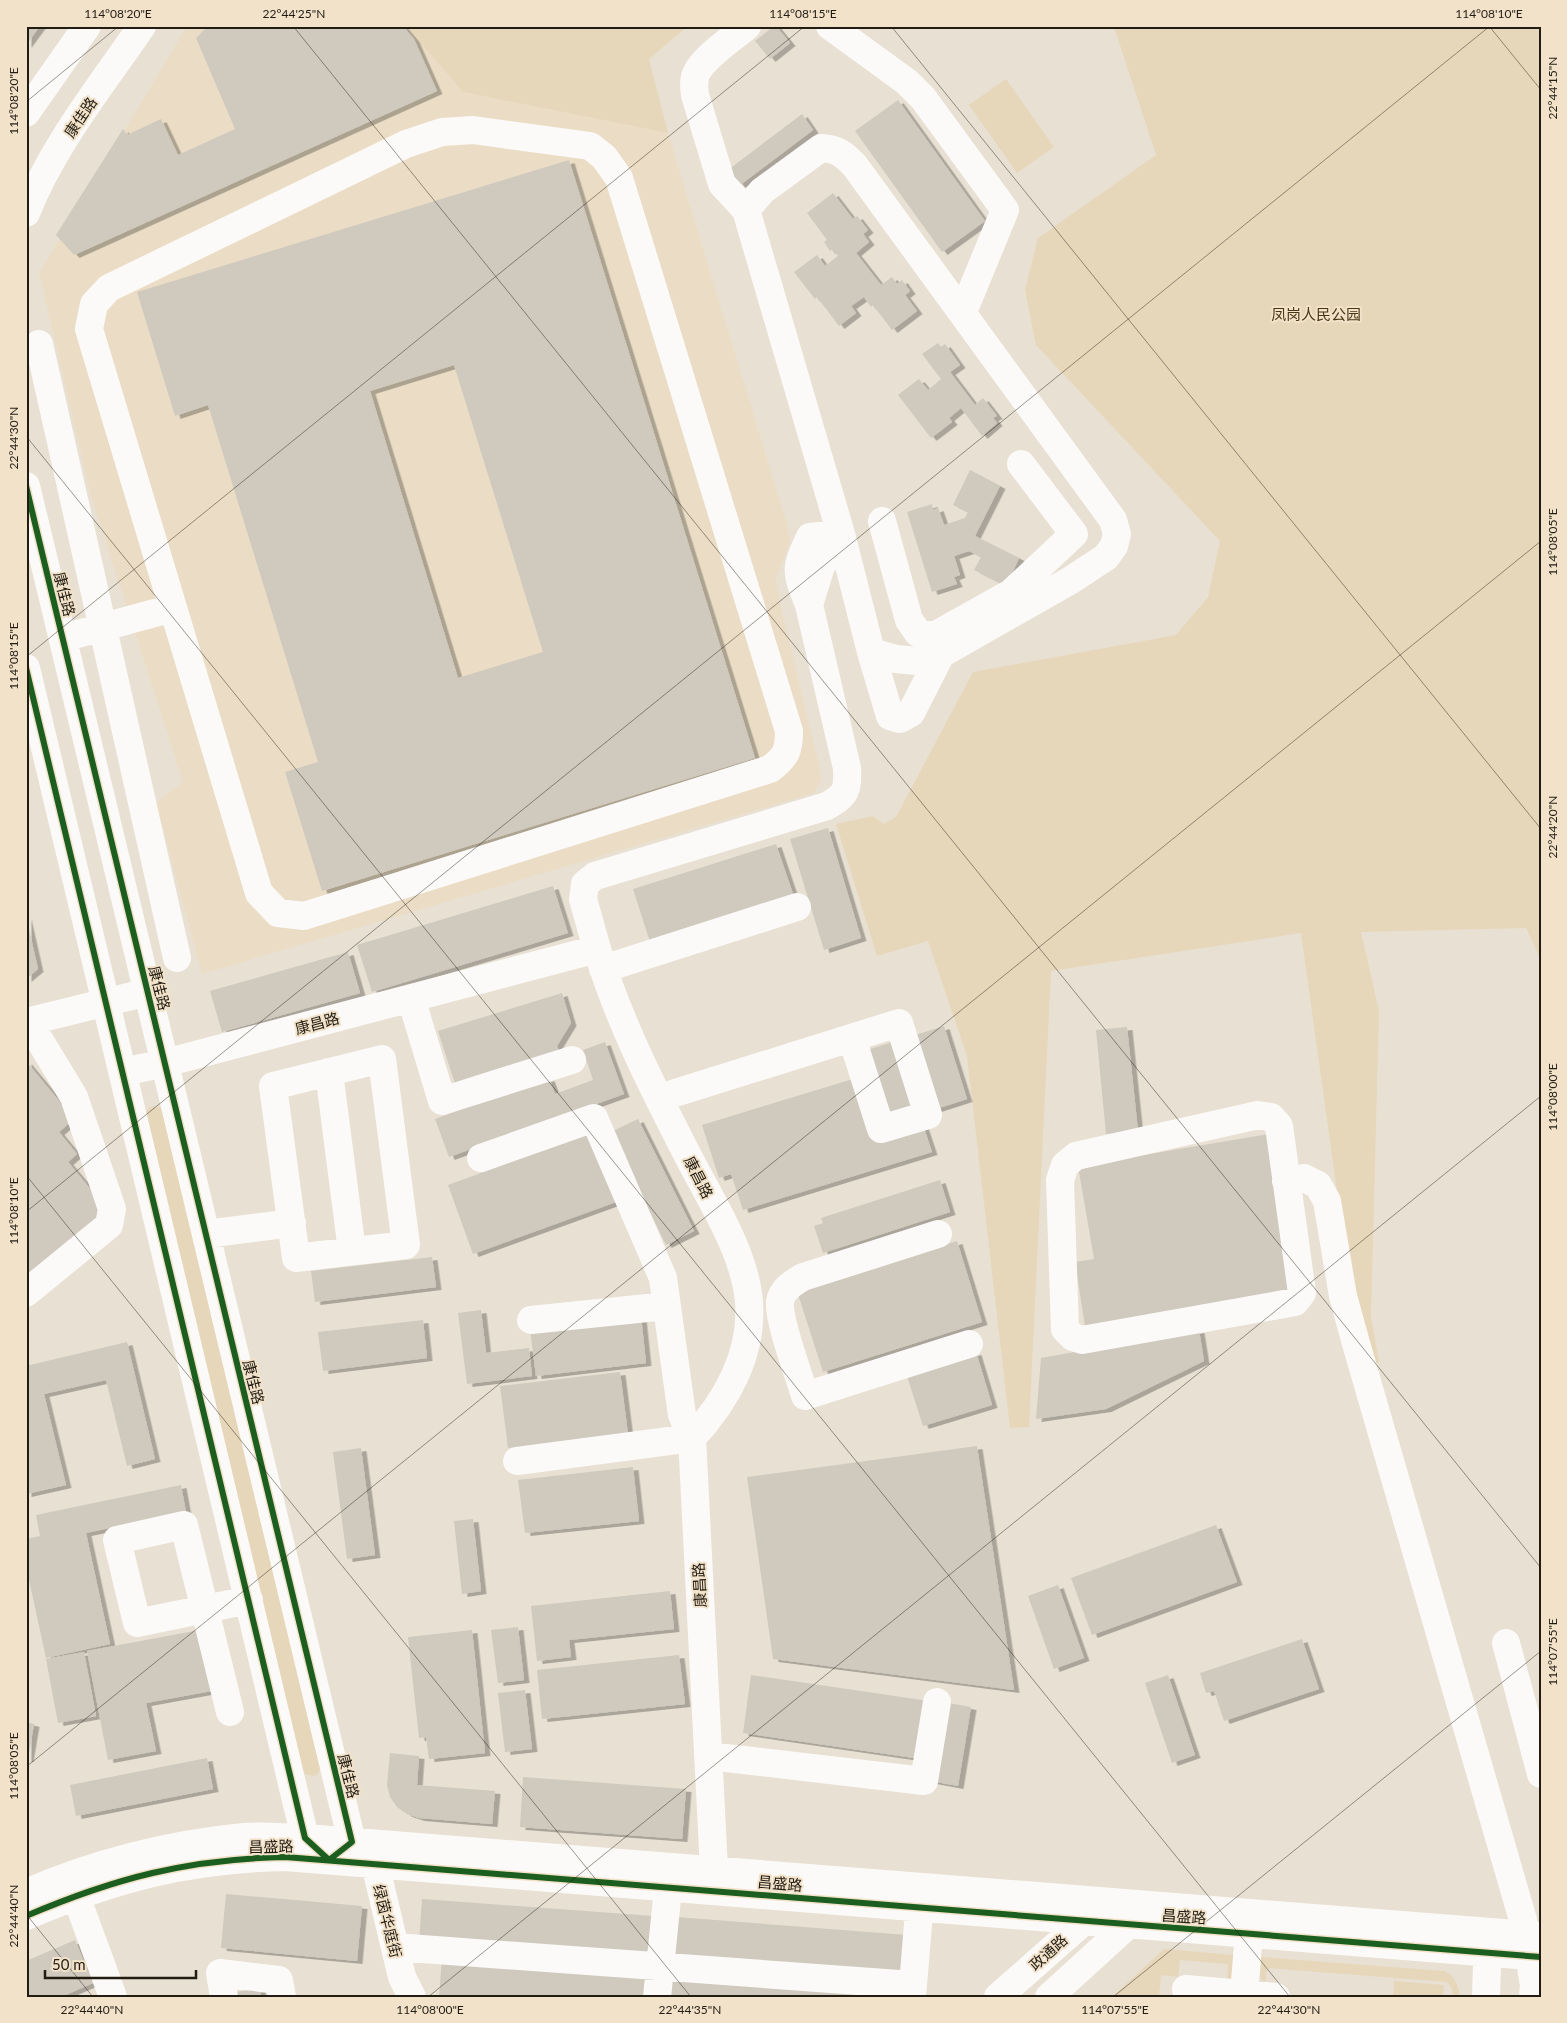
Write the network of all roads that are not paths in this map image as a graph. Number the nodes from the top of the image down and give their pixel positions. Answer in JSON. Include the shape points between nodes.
{"nodes":[{"id":1,"x":87,"y":26,"type":"edge"},
{"id":2,"x":142,"y":26,"type":"edge"},
{"id":3,"x":747,"y":26,"type":"edge"},
{"id":4,"x":830,"y":26,"type":"edge"},
{"id":5,"x":26,"y":113,"type":"edge"},
{"id":6,"x":746,"y":210,"type":"junction"},
{"id":7,"x":26,"y":213,"type":"edge"},
{"id":8,"x":963,"y":312,"type":"junction"},
{"id":9,"x":39,"y":344,"type":"dead end"},
{"id":10,"x":1020,"y":464,"type":"dead end"},
{"id":11,"x":26,"y":486,"type":"edge"},
{"id":12,"x":882,"y":521,"type":"dead end"},
{"id":13,"x":841,"y":534,"type":"junction"},
{"id":14,"x":1050,"y":555,"type":"junction"},
{"id":15,"x":1071,"y":580,"type":"junction"},
{"id":16,"x":173,"y":608,"type":"junction"},
{"id":17,"x":103,"y":628,"type":"junction"},
{"id":18,"x":63,"y":638,"type":"junction"},
{"id":19,"x":871,"y":652,"type":"junction"},
{"id":20,"x":941,"y":654,"type":"junction"},
{"id":21,"x":26,"y":668,"type":"edge"},
{"id":22,"x":796,"y":907,"type":"dead end"},
{"id":23,"x":178,"y":958,"type":"dead end"},
{"id":24,"x":600,"y":959,"type":"junction"},
{"id":25,"x":148,"y":992,"type":"junction"},
{"id":26,"x":411,"y":998,"type":"junction"},
{"id":27,"x":106,"y":1002,"type":"junction"},
{"id":28,"x":27,"y":1022,"type":"edge"},
{"id":29,"x":852,"y":1038,"type":"dead end"},
{"id":30,"x":572,"y":1060,"type":"dead end"},
{"id":31,"x":165,"y":1063,"type":"junction"},
{"id":32,"x":122,"y":1072,"type":"junction"},
{"id":33,"x":329,"y":1072,"type":"junction"},
{"id":34,"x":659,"y":1099,"type":"junction"},
{"id":35,"x":481,"y":1158,"type":"dead end"},
{"id":36,"x":1286,"y":1181,"type":"junction"},
{"id":37,"x":292,"y":1223,"type":"junction"},
{"id":38,"x":206,"y":1234,"type":"junction"},
{"id":39,"x":938,"y":1234,"type":"dead end"},
{"id":40,"x":352,"y":1251,"type":"junction"},
{"id":41,"x":26,"y":1293,"type":"edge"},
{"id":42,"x":667,"y":1306,"type":"junction"},
{"id":43,"x":531,"y":1320,"type":"dead end"},
{"id":44,"x":786,"y":1333,"type":"junction"},
{"id":45,"x":969,"y":1344,"type":"dead end"},
{"id":46,"x":745,"y":1345,"type":"junction"},
{"id":47,"x":692,"y":1438,"type":"junction"},
{"id":48,"x":516,"y":1461,"type":"dead end"},
{"id":49,"x":249,"y":1600,"type":"junction"},
{"id":50,"x":1506,"y":1644,"type":"dead end"},
{"id":51,"x":936,"y":1702,"type":"dead end"},
{"id":52,"x":230,"y":1712,"type":"dead end"},
{"id":53,"x":709,"y":1756,"type":"junction"},
{"id":54,"x":1541,"y":1774,"type":"edge"},
{"id":55,"x":305,"y":1838,"type":"junction"},
{"id":56,"x":365,"y":1850,"type":"junction"},
{"id":57,"x":329,"y":1860,"type":"junction"},
{"id":58,"x":669,"y":1877,"type":"junction"},
{"id":59,"x":715,"y":1881,"type":"junction"},
{"id":60,"x":26,"y":1893,"type":"edge"},
{"id":61,"x":76,"y":1896,"type":"junction"},
{"id":62,"x":921,"y":1897,"type":"junction"},
{"id":63,"x":1108,"y":1902,"type":"junction"},
{"id":64,"x":26,"y":1916,"type":"edge"},
{"id":65,"x":1083,"y":1920,"type":"junction"},
{"id":66,"x":1129,"y":1924,"type":"junction"},
{"id":67,"x":1249,"y":1933,"type":"junction"},
{"id":68,"x":1488,"y":1942,"type":"junction"},
{"id":69,"x":1534,"y":1946,"type":"edge"},
{"id":70,"x":395,"y":1947,"type":"junction"},
{"id":71,"x":660,"y":1967,"type":"junction"},
{"id":72,"x":1186,"y":1989,"type":"dead end"},
{"id":73,"x":912,"y":1991,"type":"edge"},
{"id":74,"x":1244,"y":1994,"type":"junction"},
{"id":75,"x":114,"y":1997,"type":"edge"},
{"id":76,"x":224,"y":1997,"type":"edge"},
{"id":77,"x":282,"y":1997,"type":"edge"},
{"id":78,"x":412,"y":1997,"type":"edge"},
{"id":79,"x":657,"y":1997,"type":"edge"},
{"id":80,"x":998,"y":1997,"type":"edge"},
{"id":81,"x":1049,"y":1997,"type":"edge"},
{"id":82,"x":1276,"y":1997,"type":"edge"},
{"id":83,"x":1486,"y":1997,"type":"edge"},
{"id":84,"x":1533,"y":1997,"type":"edge"}],
"edges":[{"from":1,"to":5,"type":"street"},
{"from":2,"to":7,"type":"street","name":"康佳路","via":[[58,150]]},
{"from":3,"to":6,"type":"street","via":[[705,62],[694,81],[695,95],[722,184]]},
{"from":4,"to":8,"type":"street","via":[[907,82],[923,98],[1005,210]]},
{"from":6,"to":8,"type":"street","via":[[762,191],[811,153],[820,148],[840,152],[855,166]]},
{"from":6,"to":13,"type":"street"},
{"from":8,"to":15,"type":"street","via":[[1113,520],[1117,534],[1114,546],[1106,557]]},
{"from":9,"to":17,"type":"street"},
{"from":10,"to":14,"type":"street","via":[[1074,534]]},
{"from":11,"to":18,"type":"street","name":"康佳路"},
{"from":12,"to":14,"type":"street","via":[[909,620],[918,633],[934,636],[1011,593]]},
{"from":13,"to":19,"type":"street"},
{"from":13,"to":24,"type":"street","via":[[810,537],[797,573],[809,605],[847,768],[848,784],[842,798],[827,806],[595,876],[585,884],[583,899]]},
{"from":14,"to":15,"type":"street"},
{"from":15,"to":20,"type":"street"},
{"from":16,"to":16,"type":"street","via":[[89,329],[94,304],[109,288],[406,144],[442,132],[473,130],[590,146],[604,157],[619,178],[789,731],[789,746],[782,759],[770,769],[304,916],[278,913],[258,893]]},
{"from":16,"to":17,"type":"street"},
{"from":17,"to":18,"type":"street"},
{"from":17,"to":23,"type":"street"},
{"from":18,"to":25,"type":"street","name":"康佳路"},
{"from":19,"to":20,"type":"street","via":[[918,661]]},
{"from":19,"to":20,"type":"street","via":[[890,716],[900,718],[911,713]]},
{"from":21,"to":27,"type":"street"},
{"from":22,"to":24,"type":"street"},
{"from":24,"to":26,"type":"street","name":"康昌路"},
{"from":24,"to":34,"type":"street","name":"康昌路","via":[[623,1025]]},
{"from":25,"to":27,"type":"street"},
{"from":25,"to":31,"type":"street","name":"康佳路"},
{"from":26,"to":30,"type":"street","via":[[442,1101]]},
{"from":26,"to":31,"type":"street","name":"康昌路"},
{"from":27,"to":28,"type":"street"},
{"from":27,"to":32,"type":"street"},
{"from":28,"to":41,"type":"street","via":[[74,1097],[112,1208],[109,1225]]},
{"from":29,"to":34,"type":"street"},
{"from":31,"to":32,"type":"street","name":"康昌路"},
{"from":31,"to":38,"type":"street","name":"康佳路"},
{"from":32,"to":49,"type":"street"},
{"from":33,"to":37,"type":"street","via":[[274,1086]]},
{"from":33,"to":40,"type":"street"},
{"from":33,"to":40,"type":"street","via":[[382,1059],[406,1245]]},
{"from":34,"to":46,"type":"street","name":"康昌路","via":[[739,1259],[749,1302]]},
{"from":35,"to":42,"type":"street","via":[[594,1118],[664,1278]]},
{"from":36,"to":36,"type":"street","via":[[1279,1126],[1271,1117],[1258,1115],[1076,1156],[1065,1165],[1060,1180],[1066,1329],[1072,1338],[1082,1340],[1295,1302],[1302,1293]]},
{"from":36,"to":69,"type":"street","via":[[1304,1178],[1318,1185],[1327,1200],[1344,1296],[1357,1347],[1521,1911]]},
{"from":37,"to":38,"type":"street"},
{"from":37,"to":40,"type":"street","via":[[296,1258]]},
{"from":38,"to":56,"type":"street","name":"康佳路"},
{"from":39,"to":44,"type":"street","via":[[803,1277],[788,1286],[780,1300],[780,1315]]},
{"from":42,"to":43,"type":"street"},
{"from":42,"to":47,"type":"street","via":[[682,1415]]},
{"from":44,"to":45,"type":"street","via":[[805,1396]]},
{"from":44,"to":46,"type":"street"},
{"from":46,"to":47,"type":"street","name":"康昌路","via":[[720,1406]]},
{"from":47,"to":48,"type":"street"},
{"from":47,"to":53,"type":"street","name":"康昌路"},
{"from":49,"to":52,"type":"street","via":[[204,1609]]},
{"from":49,"to":55,"type":"street"},
{"from":50,"to":54,"type":"street"},
{"from":51,"to":53,"type":"street","via":[[924,1781]]},
{"from":53,"to":59,"type":"street","name":"康昌路"},
{"from":55,"to":56,"type":"street","name":"昌盛路"},
{"from":55,"to":57,"type":"street"},
{"from":55,"to":60,"type":"street","name":"昌盛路","via":[[246,1837],[193,1844],[115,1862]]},
{"from":56,"to":57,"type":"street"},
{"from":56,"to":58,"type":"street","name":"昌盛路"},
{"from":56,"to":70,"type":"street","name":"绿茵华庭街"},
{"from":57,"to":61,"type":"street","name":"昌盛路","via":[[285,1857],[204,1862],[164,1869]]},
{"from":58,"to":59,"type":"street","name":"昌盛路"},
{"from":58,"to":71,"type":"street"},
{"from":59,"to":62,"type":"street","name":"昌盛路"},
{"from":61,"to":64,"type":"street","name":"昌盛路"},
{"from":61,"to":75,"type":"street"},
{"from":62,"to":63,"type":"street","name":"昌盛路"},
{"from":62,"to":65,"type":"street","name":"昌盛路"},
{"from":62,"to":73,"type":"street"},
{"from":63,"to":65,"type":"street","name":"政通路"},
{"from":63,"to":66,"type":"street"},
{"from":63,"to":68,"type":"street","name":"昌盛路"},
{"from":65,"to":66,"type":"street","name":"昌盛路"},
{"from":65,"to":80,"type":"street","name":"政通路"},
{"from":66,"to":67,"type":"street","name":"昌盛路"},
{"from":66,"to":81,"type":"street"},
{"from":67,"to":68,"type":"street","name":"昌盛路"},
{"from":67,"to":74,"type":"street"},
{"from":68,"to":69,"type":"street","name":"昌盛路"},
{"from":68,"to":83,"type":"street"},
{"from":69,"to":84,"type":"street"},
{"from":70,"to":71,"type":"street"},
{"from":70,"to":78,"type":"street","name":"绿茵华庭街","via":[[402,1977]]},
{"from":71,"to":73,"type":"street"},
{"from":71,"to":79,"type":"street"},
{"from":72,"to":74,"type":"street"},
{"from":74,"to":82,"type":"street"},
{"from":76,"to":77,"type":"street","via":[[220,1973],[279,1980]]}]}
